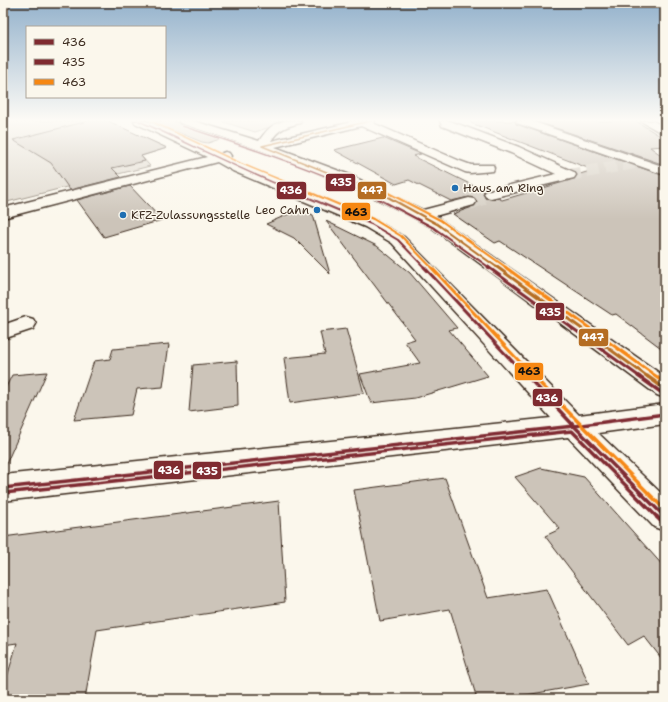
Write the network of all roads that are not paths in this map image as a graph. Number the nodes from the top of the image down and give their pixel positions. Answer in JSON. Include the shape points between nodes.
{"nodes":[{"id":1,"x":210,"y":154,"type":"edge"},
{"id":2,"x":234,"y":154,"type":"edge"},
{"id":3,"x":281,"y":154,"type":"edge"},
{"id":4,"x":434,"y":154,"type":"edge"},
{"id":5,"x":522,"y":154,"type":"edge"},
{"id":6,"x":616,"y":154,"type":"edge"},
{"id":7,"x":219,"y":158,"type":"junction"},
{"id":8,"x":640,"y":162,"type":"junction"},
{"id":9,"x":665,"y":162,"type":"edge"},
{"id":10,"x":488,"y":168,"type":"dead end"},
{"id":11,"x":665,"y":171,"type":"edge"},
{"id":12,"x":492,"y":194,"type":"tunnel mouth"},
{"id":13,"x":469,"y":202,"type":"tunnel mouth"},
{"id":14,"x":3,"y":213,"type":"edge"},
{"id":15,"x":422,"y":215,"type":"junction"},
{"id":16,"x":26,"y":324,"type":"dead end"},
{"id":17,"x":3,"y":332,"type":"edge"},
{"id":18,"x":665,"y":389,"type":"edge"},
{"id":19,"x":665,"y":414,"type":"edge"},
{"id":20,"x":574,"y":426,"type":"junction"},
{"id":21,"x":3,"y":488,"type":"edge"},
{"id":22,"x":665,"y":517,"type":"edge"}],
"edges":[{"from":1,"to":7,"type":"street"},
{"from":2,"to":7,"type":"street"},
{"from":3,"to":15,"type":"street","via":[[386,196]]},
{"from":4,"to":10,"type":"street","via":[[470,169]]},
{"from":5,"to":12,"type":"street","via":[[569,175]]},
{"from":6,"to":8,"type":"street"},
{"from":7,"to":14,"type":"street"},
{"from":7,"to":20,"type":"street","via":[[371,224],[398,240]]},
{"from":8,"to":9,"type":"street"},
{"from":8,"to":11,"type":"street"},
{"from":13,"to":15,"type":"street"},
{"from":15,"to":18,"type":"street"},
{"from":16,"to":17,"type":"street"},
{"from":19,"to":20,"type":"street"},
{"from":20,"to":21,"type":"street"},
{"from":20,"to":22,"type":"street"}]}
